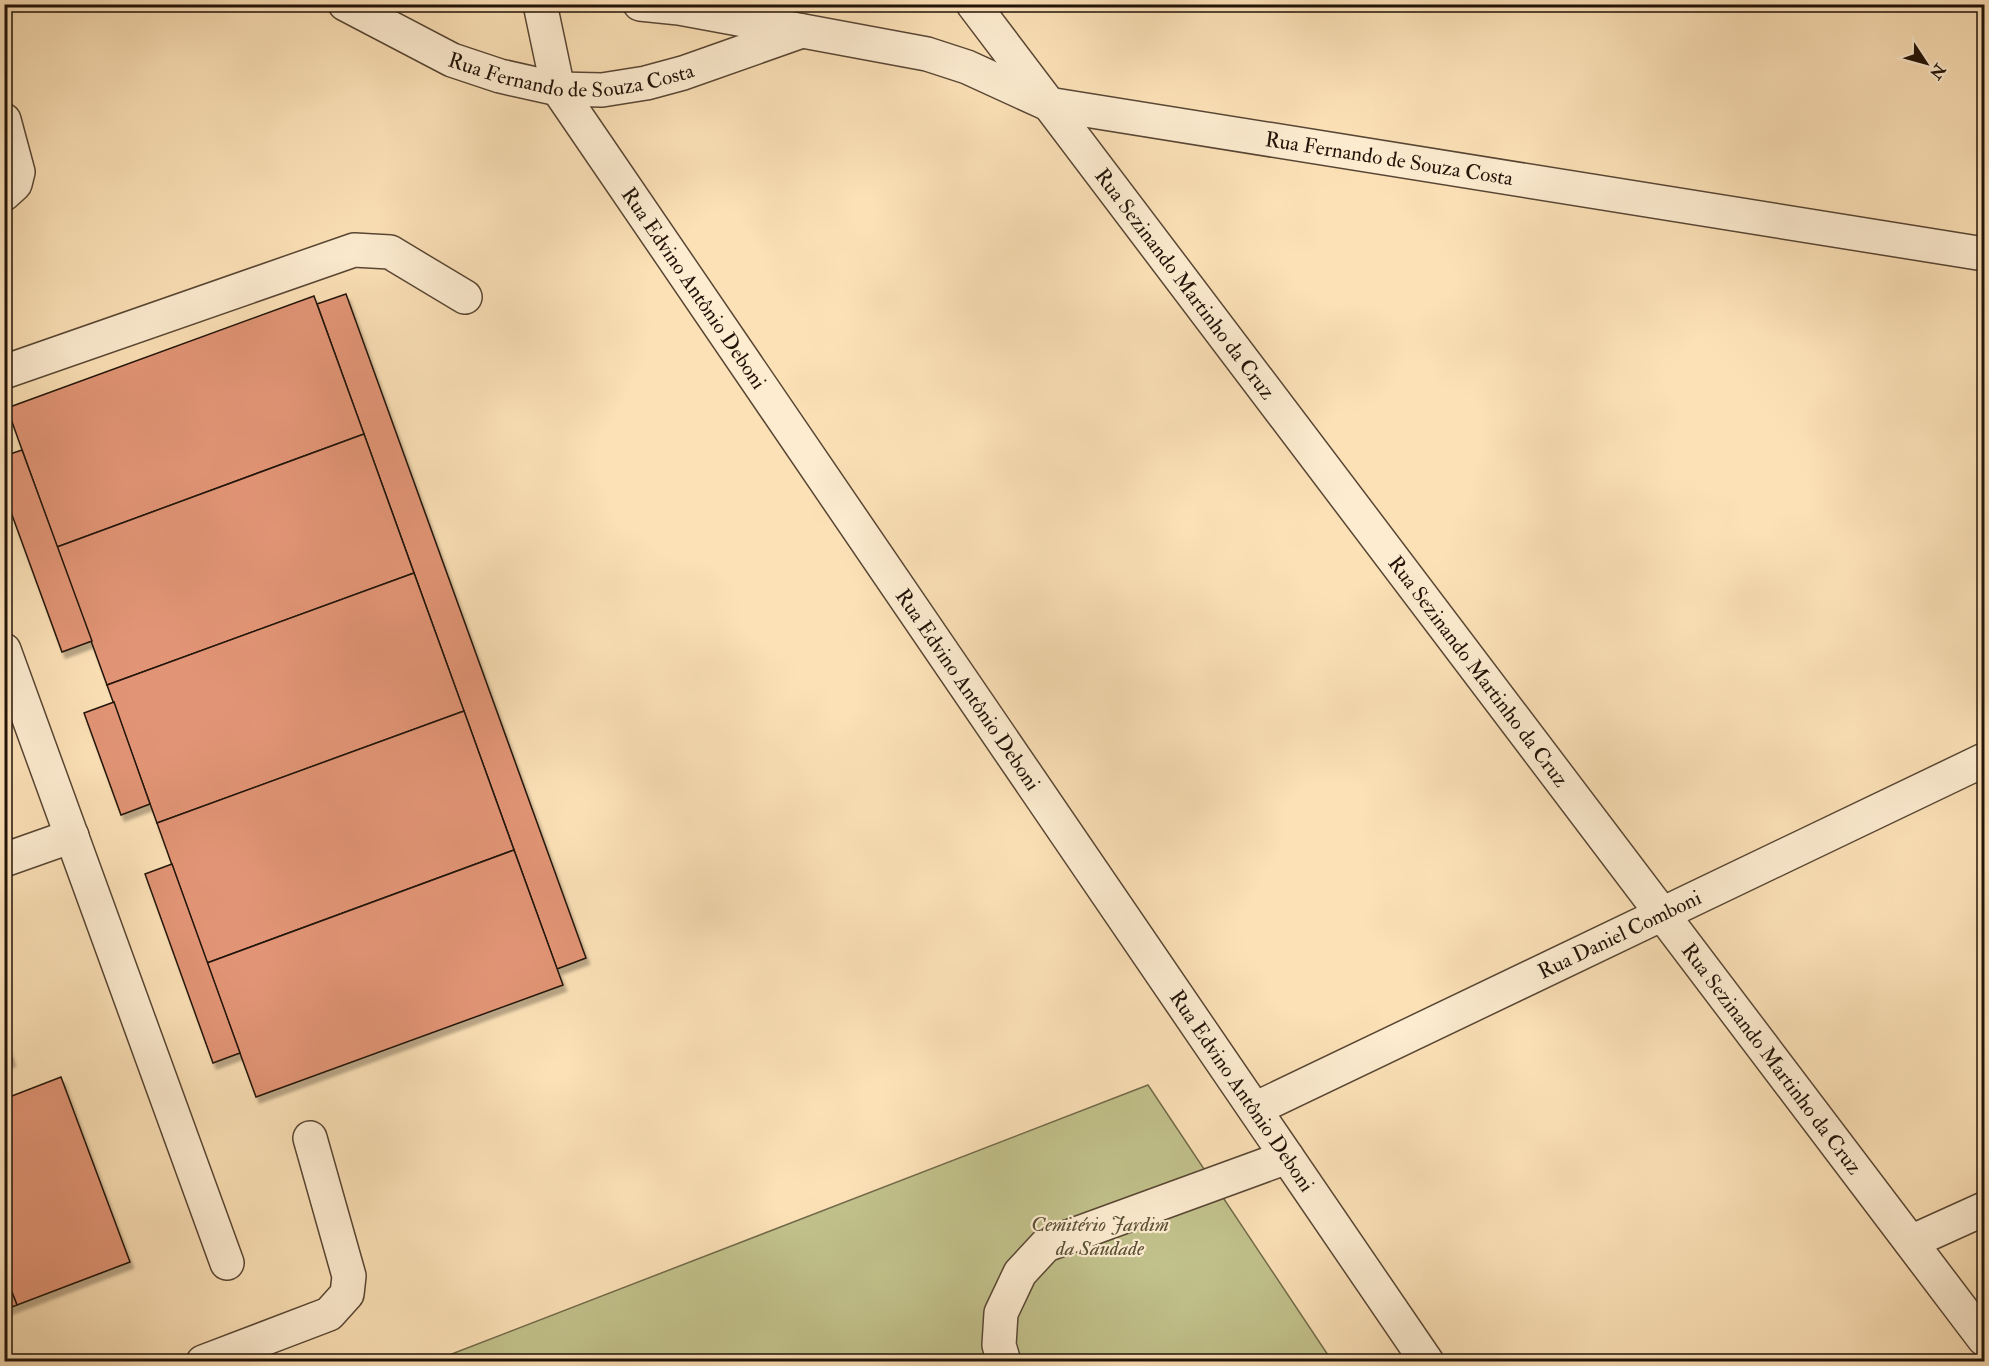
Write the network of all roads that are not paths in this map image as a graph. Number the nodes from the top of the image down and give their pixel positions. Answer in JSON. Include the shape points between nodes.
{"nodes":[{"id":1,"x":345,"y":4,"type":"edge"},
{"id":2,"x":540,"y":4,"type":"edge"},
{"id":3,"x":640,"y":4,"type":"edge"},
{"id":4,"x":973,"y":4,"type":"edge"},
{"id":5,"x":804,"y":31,"type":"junction"},
{"id":6,"x":558,"y":88,"type":"junction"},
{"id":7,"x":1048,"y":104,"type":"junction"},
{"id":8,"x":4,"y":120,"type":"edge"},
{"id":9,"x":4,"y":194,"type":"edge"},
{"id":10,"x":1984,"y":254,"type":"edge"},
{"id":11,"x":465,"y":297,"type":"dead end"},
{"id":12,"x":4,"y":372,"type":"edge"},
{"id":13,"x":4,"y":650,"type":"edge"},
{"id":14,"x":1984,"y":760,"type":"edge"},
{"id":15,"x":72,"y":836,"type":"junction"},
{"id":16,"x":4,"y":860,"type":"edge"},
{"id":17,"x":1662,"y":913,"type":"junction"},
{"id":18,"x":1255,"y":1109,"type":"junction"},
{"id":19,"x":310,"y":1138,"type":"dead end"},
{"id":20,"x":1287,"y":1157,"type":"junction"},
{"id":21,"x":1984,"y":1209,"type":"edge"},
{"id":22,"x":1911,"y":1242,"type":"junction"},
{"id":23,"x":227,"y":1263,"type":"dead end"},
{"id":24,"x":1984,"y":1339,"type":"edge"},
{"id":25,"x":203,"y":1362,"type":"edge"},
{"id":26,"x":1004,"y":1362,"type":"edge"},
{"id":27,"x":1427,"y":1362,"type":"edge"}],
"edges":[{"from":1,"to":6,"type":"street","name":"Rua Fernando de Souza Costa","via":[[452,60],[500,76]]},
{"from":2,"to":6,"type":"street","name":"Rua Edvino Antônio Deboni"},
{"from":3,"to":5,"type":"street","name":"Rua Fernando de Souza Costa"},
{"from":4,"to":7,"type":"street","name":"Rua Sezinando Martinho da Cruz"},
{"from":5,"to":6,"type":"street","name":"Rua Fernando de Souza Costa","via":[[646,83],[602,90]]},
{"from":5,"to":7,"type":"street","name":"Rua Fernando de Souza Costa","via":[[927,54],[967,67]]},
{"from":6,"to":18,"type":"street","name":"Rua Edvino Antônio Deboni"},
{"from":7,"to":10,"type":"street","name":"Rua Fernando de Souza Costa"},
{"from":7,"to":17,"type":"street","name":"Rua Sezinando Martinho da Cruz"},
{"from":8,"to":9,"type":"street","via":[[18,172],[15,184]]},
{"from":11,"to":12,"type":"street","via":[[390,252],[354,250]]},
{"from":13,"to":15,"type":"street"},
{"from":14,"to":17,"type":"street","name":"Rua Daniel Comboni"},
{"from":15,"to":16,"type":"street"},
{"from":15,"to":23,"type":"street"},
{"from":17,"to":18,"type":"street","name":"Rua Daniel Comboni"},
{"from":17,"to":22,"type":"street","name":"Rua Sezinando Martinho da Cruz"},
{"from":18,"to":20,"type":"street","name":"Rua Edvino Antônio Deboni"},
{"from":19,"to":25,"type":"street","via":[[349,1276],[347,1294],[329,1314]]},
{"from":20,"to":26,"type":"street","via":[[1046,1245],[1020,1273],[1001,1313],[999,1345]]},
{"from":20,"to":27,"type":"street","name":"Rua Edvino Antônio Deboni"},
{"from":21,"to":22,"type":"street"},
{"from":22,"to":24,"type":"street","name":"Rua Sezinando Martinho da Cruz"}]}
